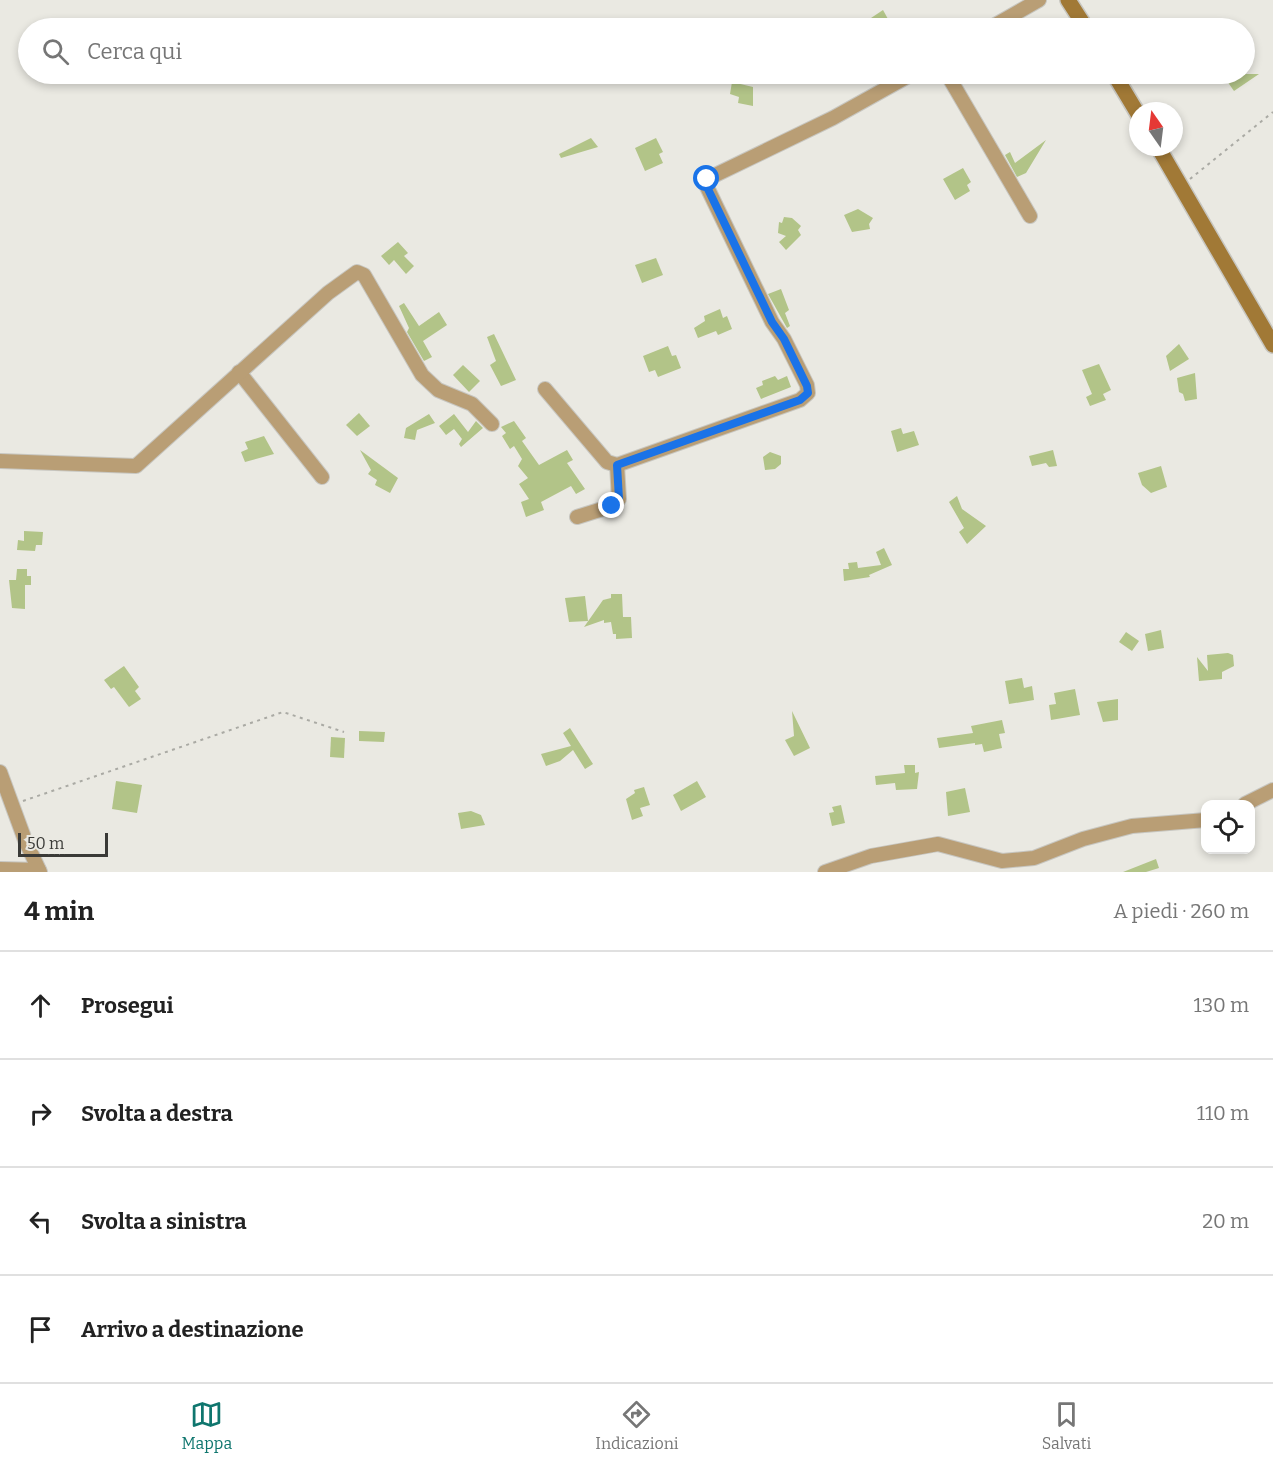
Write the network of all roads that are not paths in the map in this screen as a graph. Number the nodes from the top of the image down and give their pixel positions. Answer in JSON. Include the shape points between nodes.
{"nodes":[{"id":1,"x":1039,"y":0,"type":"edge"},
{"id":2,"x":1068,"y":0,"type":"edge"},
{"id":3,"x":1008,"y":18,"type":"edge"},
{"id":4,"x":1080,"y":18,"type":"edge"},
{"id":5,"x":894,"y":84,"type":"edge"},
{"id":6,"x":953,"y":84,"type":"edge"},
{"id":7,"x":1120,"y":84,"type":"edge"},
{"id":8,"x":1131,"y":102,"type":"edge"},
{"id":9,"x":1163,"y":156,"type":"edge"},
{"id":10,"x":1030,"y":216,"type":"dead end"},
{"id":11,"x":1273,"y":345,"type":"edge"},
{"id":12,"x":239,"y":372,"type":"junction"},
{"id":13,"x":544,"y":389,"type":"dead end"},
{"id":14,"x":492,"y":424,"type":"dead end"},
{"id":15,"x":0,"y":461,"type":"edge"},
{"id":16,"x":617,"y":465,"type":"junction"},
{"id":17,"x":322,"y":477,"type":"dead end"},
{"id":18,"x":577,"y":518,"type":"dead end"},
{"id":19,"x":0,"y":772,"type":"edge"},
{"id":20,"x":1273,"y":790,"type":"edge"},
{"id":21,"x":1253,"y":800,"type":"edge"},
{"id":22,"x":1201,"y":820,"type":"edge"},
{"id":23,"x":0,"y":869,"type":"edge"},
{"id":24,"x":39,"y":871,"type":"edge"},
{"id":25,"x":825,"y":872,"type":"edge"}],
"edges":[{"from":1,"to":3,"type":"street"},
{"from":2,"to":4,"type":"main road"},
{"from":5,"to":16,"type":"street","via":[[707,179],[706,185],[808,393],[800,400]]},
{"from":6,"to":10,"type":"street"},
{"from":7,"to":8,"type":"main road"},
{"from":9,"to":11,"type":"main road"},
{"from":12,"to":14,"type":"street","via":[[357,272],[364,275],[422,375],[438,390],[472,404]]},
{"from":12,"to":15,"type":"street","via":[[136,466]]},
{"from":12,"to":17,"type":"street"},
{"from":13,"to":16,"type":"street","via":[[607,462]]},
{"from":16,"to":18,"type":"street","via":[[619,499],[612,506]]},
{"from":19,"to":24,"type":"street"},
{"from":20,"to":21,"type":"street"},
{"from":22,"to":25,"type":"street","via":[[1132,826],[1034,858],[1002,861],[938,844],[871,856]]},
{"from":23,"to":24,"type":"street"}]}
